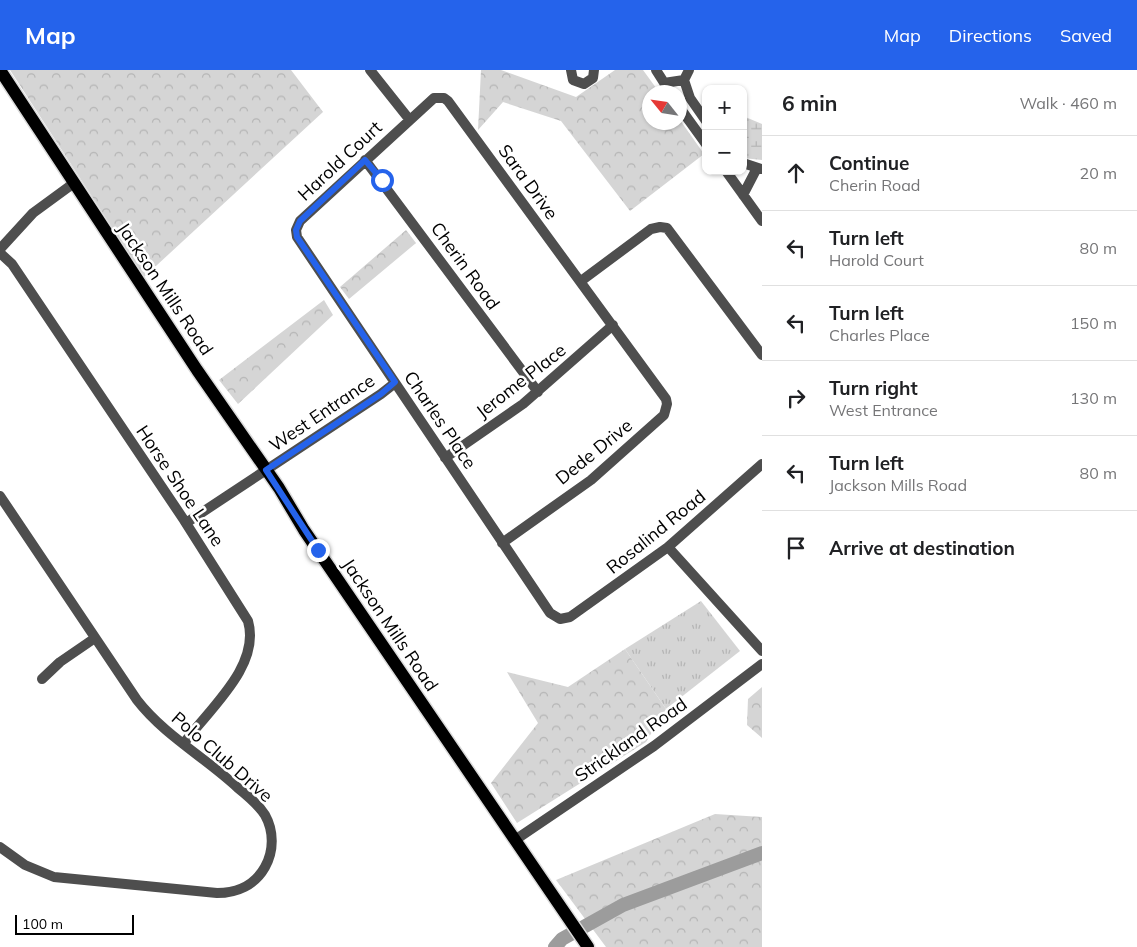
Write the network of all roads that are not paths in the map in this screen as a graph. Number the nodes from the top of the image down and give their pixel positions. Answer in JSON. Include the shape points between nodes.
{"nodes":[{"id":1,"x":370,"y":70,"type":"edge"},
{"id":2,"x":571,"y":70,"type":"edge"},
{"id":3,"x":594,"y":70,"type":"edge"},
{"id":4,"x":656,"y":70,"type":"edge"},
{"id":5,"x":689,"y":70,"type":"edge"},
{"id":6,"x":2,"y":77,"type":"edge"},
{"id":7,"x":684,"y":80,"type":"junction"},
{"id":8,"x":664,"y":83,"type":"joint"},
{"id":9,"x":702,"y":115,"type":"edge"},
{"id":10,"x":687,"y":118,"type":"edge"},
{"id":11,"x":409,"y":119,"type":"junction"},
{"id":12,"x":702,"y":138,"type":"edge"},
{"id":13,"x":365,"y":160,"type":"junction"},
{"id":14,"x":747,"y":164,"type":"edge"},
{"id":15,"x":759,"y":169,"type":"edge"},
{"id":16,"x":729,"y":175,"type":"edge"},
{"id":17,"x":74,"y":183,"type":"junction"},
{"id":18,"x":743,"y":195,"type":"junction"},
{"id":19,"x":762,"y":221,"type":"edge"},
{"id":20,"x":296,"y":230,"type":"joint"},
{"id":21,"x":0,"y":251,"type":"edge"},
{"id":22,"x":580,"y":281,"type":"junction"},
{"id":23,"x":612,"y":325,"type":"junction"},
{"id":24,"x":762,"y":355,"type":"edge"},
{"id":25,"x":646,"y":372,"type":"joint"},
{"id":26,"x":395,"y":382,"type":"junction"},
{"id":27,"x":538,"y":392,"type":"junction"},
{"id":28,"x":445,"y":458,"type":"junction"},
{"id":29,"x":762,"y":464,"type":"edge"},
{"id":30,"x":266,"y":470,"type":"junction"},
{"id":31,"x":0,"y":496,"type":"edge"},
{"id":32,"x":186,"y":523,"type":"junction"},
{"id":33,"x":502,"y":542,"type":"junction"},
{"id":34,"x":668,"y":547,"type":"junction"},
{"id":35,"x":565,"y":619,"type":"joint"},
{"id":36,"x":95,"y":638,"type":"junction"},
{"id":37,"x":762,"y":651,"type":"edge"},
{"id":38,"x":762,"y":664,"type":"edge"},
{"id":39,"x":42,"y":678,"type":"dead end"},
{"id":40,"x":184,"y":743,"type":"junction"},
{"id":41,"x":515,"y":840,"type":"junction"},
{"id":42,"x":0,"y":847,"type":"edge"},
{"id":43,"x":585,"y":943,"type":"edge"}],
"edges":[{"from":1,"to":11,"type":"street"},
{"from":2,"to":3,"type":"street","via":[[573,80],[584,84],[593,78]]},
{"from":4,"to":8,"type":"street"},
{"from":5,"to":7,"type":"street"},
{"from":6,"to":17,"type":"main road","name":"Jackson Mills Road"},
{"from":7,"to":8,"type":"street"},
{"from":7,"to":9,"type":"street","via":[[690,98]]},
{"from":10,"to":12,"type":"street"},
{"from":11,"to":13,"type":"street","name":"Harold Court"},
{"from":11,"to":22,"type":"street","name":"Sara Drive","via":[[434,98],[448,101]]},
{"from":13,"to":20,"type":"street","name":"Harold Court","via":[[300,221]]},
{"from":13,"to":27,"type":"street","name":"Cherin Road"},
{"from":14,"to":15,"type":"street"},
{"from":15,"to":18,"type":"street"},
{"from":16,"to":18,"type":"street"},
{"from":17,"to":21,"type":"street","via":[[33,213]]},
{"from":17,"to":30,"type":"main road","name":"Jackson Mills Road"},
{"from":18,"to":19,"type":"street"},
{"from":20,"to":26,"type":"street","name":"Charles Place","via":[[297,237]]},
{"from":21,"to":32,"type":"street","name":"Horse Shoe Lane","via":[[12,264]]},
{"from":22,"to":23,"type":"street","name":"Sara Drive"},
{"from":22,"to":24,"type":"street","via":[[651,229],[667,228]]},
{"from":23,"to":25,"type":"street","name":"Sara Drive"},
{"from":23,"to":27,"type":"street","name":"Jerome Place"},
{"from":25,"to":33,"type":"street","name":"Dede Drive","via":[[666,398],[664,415],[591,480]]},
{"from":26,"to":28,"type":"street","name":"Charles Place"},
{"from":26,"to":30,"type":"street","name":"West Entrance"},
{"from":27,"to":28,"type":"street","name":"Jerome Place"},
{"from":28,"to":33,"type":"street","name":"Charles Place"},
{"from":29,"to":34,"type":"street","name":"Rosalind Road"},
{"from":30,"to":32,"type":"street","name":"West Entrance"},
{"from":30,"to":41,"type":"main road","name":"Jackson Mills Road"},
{"from":31,"to":36,"type":"street","name":"Polo Club Drive"},
{"from":32,"to":40,"type":"street","name":"Horse Shoe Lane","via":[[246,616],[251,640],[242,668]]},
{"from":33,"to":35,"type":"street","name":"Charles Place","via":[[550,613],[555,618]]},
{"from":34,"to":35,"type":"street","name":"Rosalind Road"},
{"from":34,"to":37,"type":"street"},
{"from":36,"to":39,"type":"street"},
{"from":36,"to":40,"type":"street","name":"Polo Club Drive","via":[[144,709]]},
{"from":38,"to":41,"type":"street","name":"Strickland Road","via":[[654,746]]},
{"from":40,"to":42,"type":"street","name":"Polo Club Drive","via":[[254,802],[267,820],[272,842],[267,862],[258,876],[243,888],[226,893],[198,892],[62,878],[25,865]]},
{"from":41,"to":43,"type":"main road","name":"Jackson Mills Road"}]}
